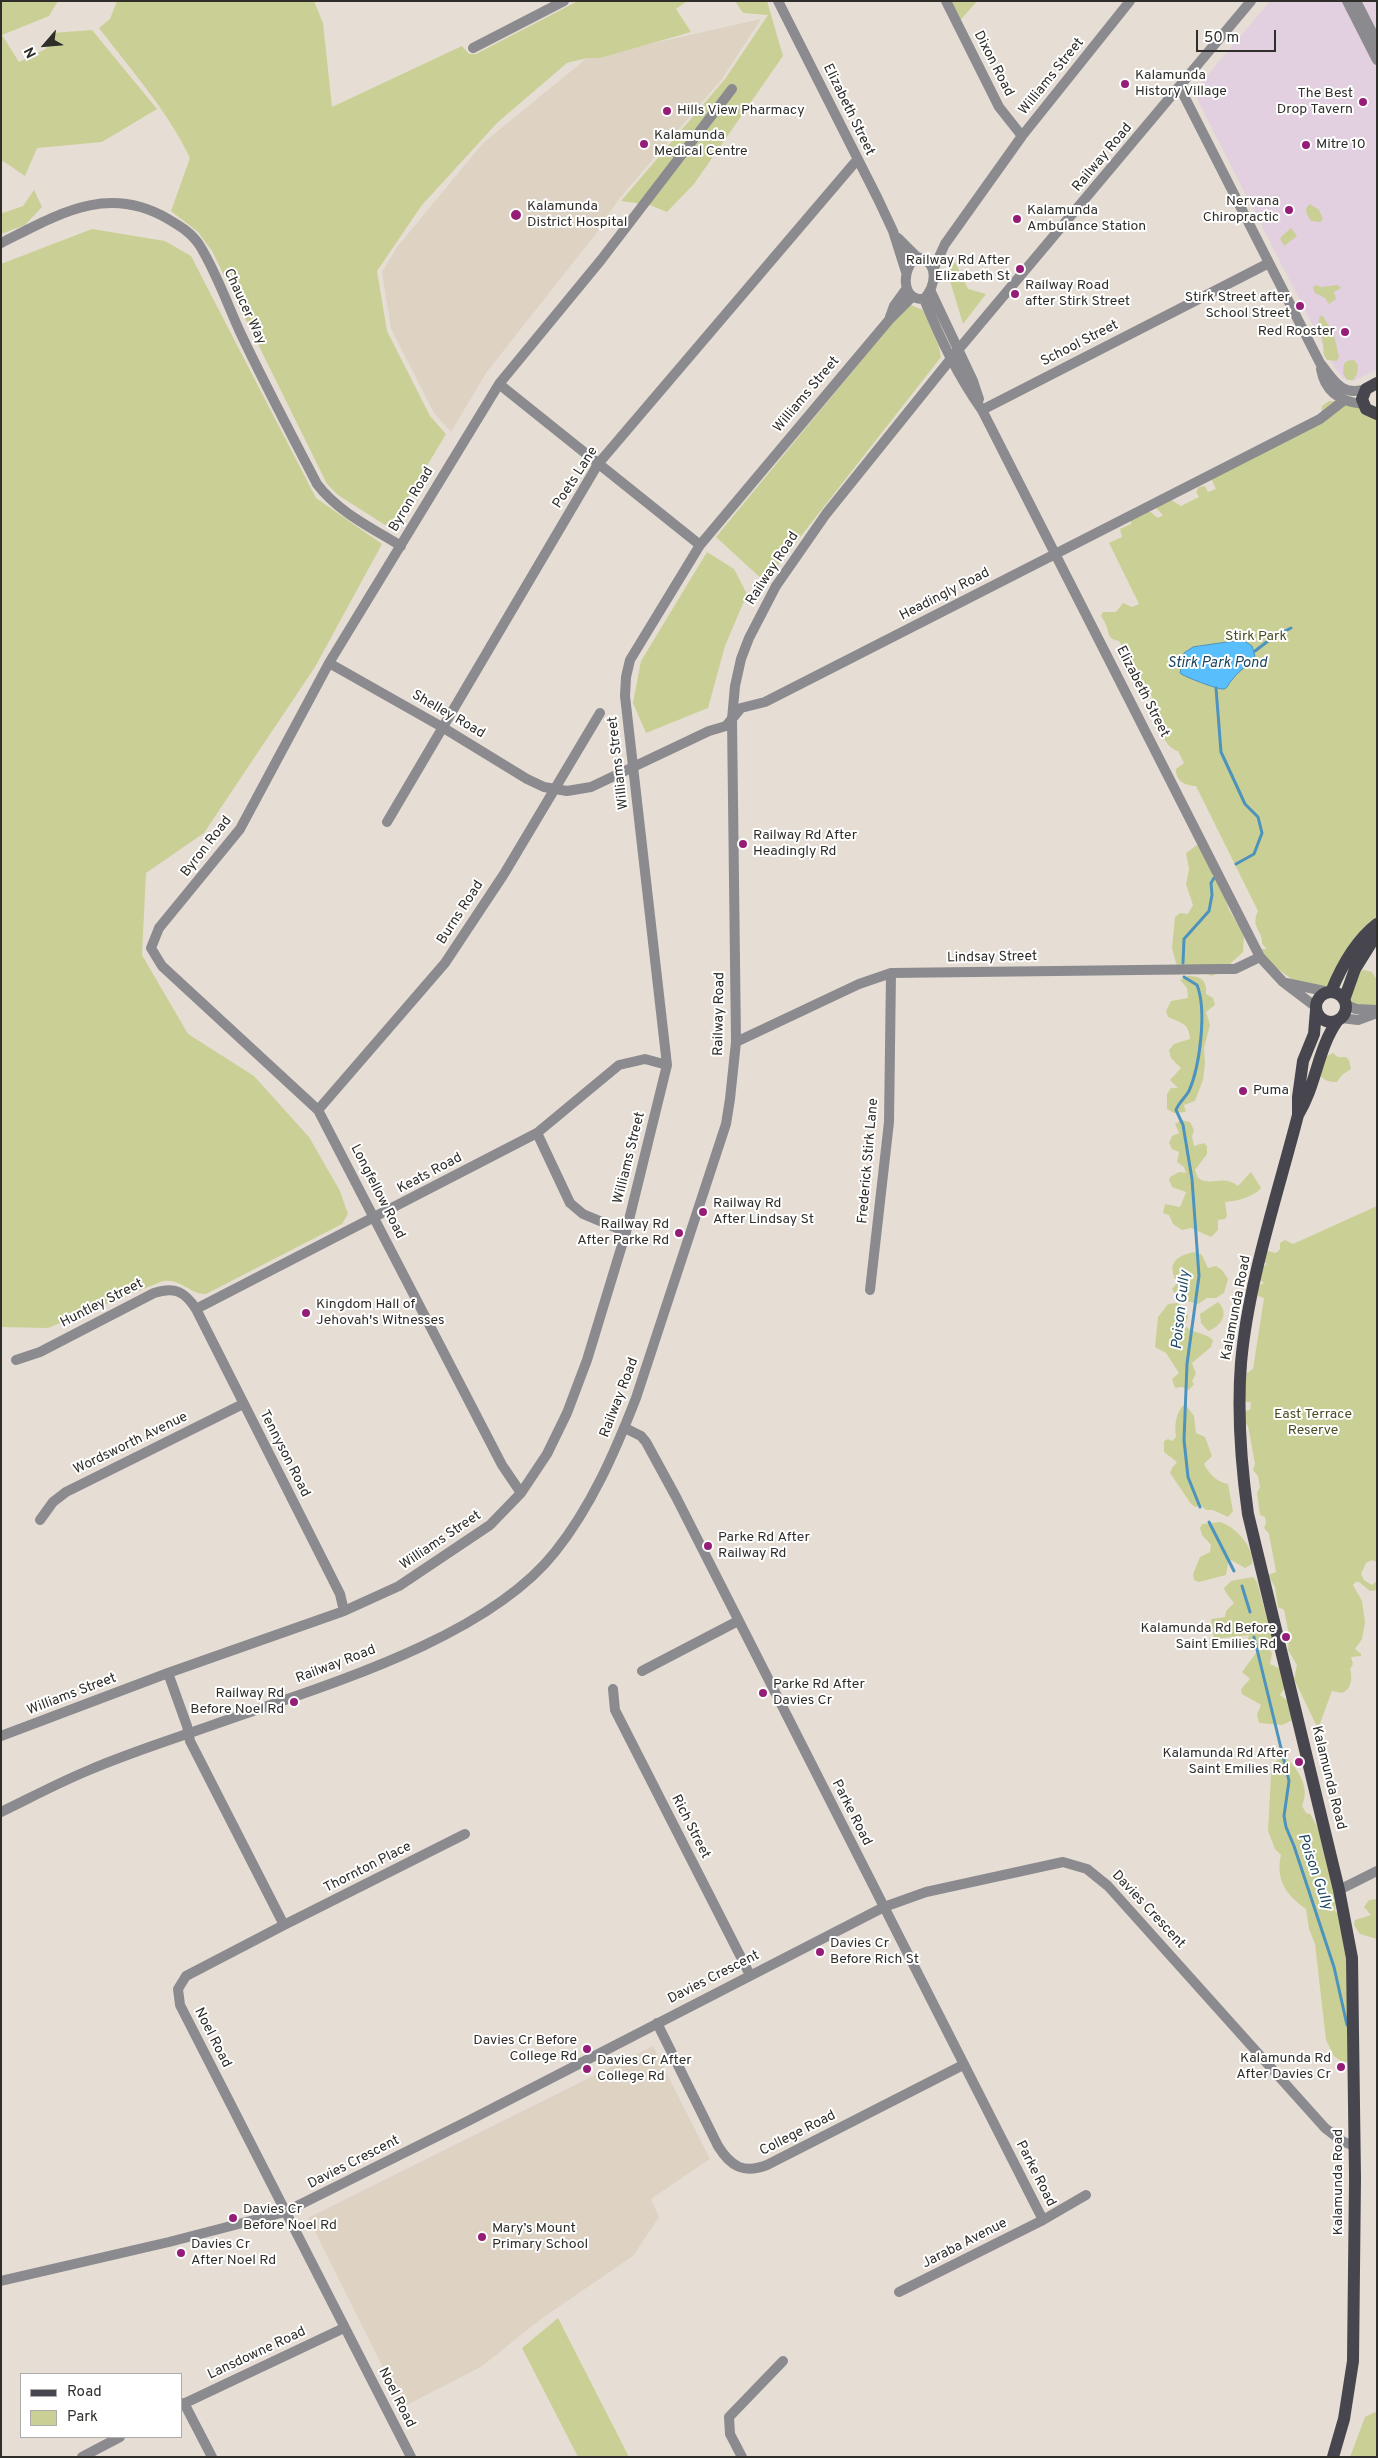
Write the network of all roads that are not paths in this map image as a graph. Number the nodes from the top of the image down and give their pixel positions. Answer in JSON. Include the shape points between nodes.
{"nodes":[{"id":1,"x":564,"y":1,"type":"edge"},
{"id":2,"x":778,"y":1,"type":"edge"},
{"id":3,"x":946,"y":1,"type":"edge"},
{"id":4,"x":1130,"y":1,"type":"edge"},
{"id":5,"x":1251,"y":1,"type":"edge"},
{"id":6,"x":1347,"y":1,"type":"edge"},
{"id":7,"x":1356,"y":1,"type":"edge"},
{"id":8,"x":1377,"y":42,"type":"edge"},
{"id":9,"x":473,"y":48,"type":"dead end"},
{"id":10,"x":1377,"y":60,"type":"edge"},
{"id":11,"x":1180,"y":88,"type":"junction"},
{"id":12,"x":732,"y":89,"type":"dead end"},
{"id":13,"x":1022,"y":136,"type":"junction"},
{"id":14,"x":857,"y":160,"type":"junction"},
{"id":15,"x":893,"y":231,"type":"junction"},
{"id":16,"x":1,"y":243,"type":"edge"},
{"id":17,"x":945,"y":244,"type":"junction"},
{"id":18,"x":921,"y":258,"type":"junction"},
{"id":19,"x":1270,"y":263,"type":"junction"},
{"id":20,"x":933,"y":270,"type":"junction"},
{"id":21,"x":906,"y":272,"type":"junction"},
{"id":22,"x":907,"y":288,"type":"junction"},
{"id":23,"x":927,"y":295,"type":"junction"},
{"id":24,"x":912,"y":297,"type":"junction"},
{"id":25,"x":889,"y":320,"type":"junction"},
{"id":26,"x":958,"y":350,"type":"junction"},
{"id":27,"x":950,"y":360,"type":"junction"},
{"id":28,"x":1320,"y":363,"type":"junction"},
{"id":29,"x":499,"y":384,"type":"junction"},
{"id":30,"x":1371,"y":386,"type":"edge"},
{"id":31,"x":1343,"y":401,"type":"junction"},
{"id":32,"x":1363,"y":404,"type":"junction"},
{"id":33,"x":982,"y":410,"type":"junction"},
{"id":34,"x":1376,"y":415,"type":"edge"},
{"id":35,"x":598,"y":464,"type":"junction"},
{"id":36,"x":700,"y":545,"type":"junction"},
{"id":37,"x":401,"y":546,"type":"junction"},
{"id":38,"x":1057,"y":554,"type":"junction"},
{"id":39,"x":328,"y":663,"type":"junction"},
{"id":40,"x":600,"y":713,"type":"dead end"},
{"id":41,"x":732,"y":719,"type":"junction"},
{"id":42,"x":442,"y":727,"type":"junction"},
{"id":43,"x":634,"y":767,"type":"junction"},
{"id":44,"x":553,"y":790,"type":"junction"},
{"id":45,"x":387,"y":822,"type":"dead end"},
{"id":46,"x":1377,"y":924,"type":"edge"},
{"id":47,"x":1377,"y":930,"type":"edge"},
{"id":48,"x":151,"y":948,"type":"joint"},
{"id":49,"x":1260,"y":957,"type":"junction"},
{"id":50,"x":890,"y":973,"type":"junction"},
{"id":51,"x":1283,"y":982,"type":"junction"},
{"id":52,"x":1330,"y":992,"type":"junction"},
{"id":53,"x":1345,"y":1003,"type":"junction"},
{"id":54,"x":1316,"y":1008,"type":"junction"},
{"id":55,"x":1377,"y":1011,"type":"edge"},
{"id":56,"x":1340,"y":1019,"type":"junction"},
{"id":57,"x":736,"y":1042,"type":"junction"},
{"id":58,"x":667,"y":1065,"type":"junction"},
{"id":59,"x":318,"y":1110,"type":"junction"},
{"id":60,"x":1298,"y":1115,"type":"junction"},
{"id":61,"x":537,"y":1133,"type":"junction"},
{"id":62,"x":375,"y":1218,"type":"junction"},
{"id":63,"x":626,"y":1232,"type":"junction"},
{"id":64,"x":870,"y":1290,"type":"dead end"},
{"id":65,"x":196,"y":1309,"type":"junction"},
{"id":66,"x":16,"y":1360,"type":"dead end"},
{"id":67,"x":243,"y":1404,"type":"junction"},
{"id":68,"x":624,"y":1428,"type":"junction"},
{"id":69,"x":521,"y":1494,"type":"junction"},
{"id":70,"x":40,"y":1520,"type":"dead end"},
{"id":71,"x":344,"y":1611,"type":"junction"},
{"id":72,"x":738,"y":1621,"type":"junction"},
{"id":73,"x":642,"y":1671,"type":"dead end"},
{"id":74,"x":168,"y":1673,"type":"junction"},
{"id":75,"x":613,"y":1689,"type":"dead end"},
{"id":76,"x":189,"y":1733,"type":"junction"},
{"id":77,"x":1,"y":1736,"type":"edge"},
{"id":78,"x":1,"y":1812,"type":"edge"},
{"id":79,"x":465,"y":1834,"type":"dead end"},
{"id":80,"x":1377,"y":1871,"type":"edge"},
{"id":81,"x":1339,"y":1890,"type":"junction"},
{"id":82,"x":884,"y":1907,"type":"junction"},
{"id":83,"x":284,"y":1925,"type":"junction"},
{"id":84,"x":750,"y":1975,"type":"junction"},
{"id":85,"x":657,"y":2023,"type":"junction"},
{"id":86,"x":963,"y":2065,"type":"junction"},
{"id":87,"x":1354,"y":2146,"type":"junction"},
{"id":88,"x":1086,"y":2195,"type":"dead end"},
{"id":89,"x":285,"y":2212,"type":"junction"},
{"id":90,"x":1043,"y":2220,"type":"junction"},
{"id":91,"x":1,"y":2281,"type":"edge"},
{"id":92,"x":899,"y":2292,"type":"dead end"},
{"id":93,"x":344,"y":2328,"type":"junction"},
{"id":94,"x":782,"y":2361,"type":"dead end"},
{"id":95,"x":183,"y":2404,"type":"edge"},
{"id":96,"x":118,"y":2438,"type":"edge"},
{"id":97,"x":82,"y":2457,"type":"edge"},
{"id":98,"x":212,"y":2457,"type":"edge"},
{"id":99,"x":411,"y":2457,"type":"edge"},
{"id":100,"x":742,"y":2457,"type":"edge"},
{"id":101,"x":1333,"y":2457,"type":"edge"}],
"edges":[{"from":1,"to":9,"type":"street"},
{"from":2,"to":14,"type":"street","name":"Elizabeth Street"},
{"from":3,"to":13,"type":"street","name":"Dixon Road","via":[[999,107]]},
{"from":4,"to":13,"type":"street","name":"Williams Street"},
{"from":5,"to":11,"type":"street","name":"Railway Road"},
{"from":6,"to":10,"type":"street"},
{"from":7,"to":8,"type":"street"},
{"from":11,"to":19,"type":"street"},
{"from":11,"to":26,"type":"street","name":"Railway Road"},
{"from":12,"to":29,"type":"street","name":"Byron Road","via":[[602,260]]},
{"from":13,"to":17,"type":"street","name":"Williams Street"},
{"from":14,"to":15,"type":"street","name":"Elizabeth Street"},
{"from":14,"to":35,"type":"street","name":"Poets Lane"},
{"from":15,"to":18,"type":"street","name":"Elizabeth Street"},
{"from":15,"to":21,"type":"street","name":"Elizabeth Street"},
{"from":16,"to":37,"type":"street","name":"Chaucer Way","via":[[58,214],[94,203],[126,203],[154,211],[185,229],[199,244],[317,484],[326,497]]},
{"from":17,"to":18,"type":"street","name":"Williams Street"},
{"from":17,"to":20,"type":"street","name":"Williams Street"},
{"from":18,"to":20,"type":"street"},
{"from":18,"to":21,"type":"street","via":[[908,265]]},
{"from":19,"to":28,"type":"street"},
{"from":19,"to":33,"type":"street","name":"School Street"},
{"from":20,"to":23,"type":"street","via":[[935,278]]},
{"from":21,"to":22,"type":"street"},
{"from":22,"to":24,"type":"street"},
{"from":22,"to":25,"type":"street","name":"Williams Street","via":[[894,306]]},
{"from":23,"to":24,"type":"street","via":[[916,300]]},
{"from":23,"to":26,"type":"street","name":"Elizabeth Street"},
{"from":23,"to":27,"type":"street","name":"Elizabeth Street"},
{"from":24,"to":25,"type":"street","name":"Williams Street"},
{"from":25,"to":36,"type":"street","name":"Williams Street"},
{"from":26,"to":27,"type":"street","name":"Railway Road"},
{"from":26,"to":33,"type":"street","name":"Elizabeth Street"},
{"from":27,"to":33,"type":"street","name":"Elizabeth Street"},
{"from":27,"to":41,"type":"street","name":"Railway Road","via":[[826,514],[776,586],[741,659]]},
{"from":28,"to":30,"type":"street","via":[[1342,389],[1357,391]]},
{"from":28,"to":31,"type":"street","via":[[1329,389]]},
{"from":29,"to":35,"type":"street"},
{"from":29,"to":37,"type":"street","name":"Byron Road"},
{"from":30,"to":32,"type":"main road","via":[[1363,393]]},
{"from":31,"to":32,"type":"street"},
{"from":31,"to":38,"type":"street","name":"Headingly Road","via":[[1320,419]]},
{"from":32,"to":34,"type":"main road"},
{"from":33,"to":38,"type":"street","name":"Elizabeth Street"},
{"from":35,"to":36,"type":"street"},
{"from":35,"to":42,"type":"street","name":"Poets Lane"},
{"from":36,"to":43,"type":"street","name":"Williams Street","via":[[635,650],[627,670],[625,696]]},
{"from":37,"to":39,"type":"street","name":"Byron Road"},
{"from":38,"to":41,"type":"street","name":"Headingly Road","via":[[765,702],[741,708]]},
{"from":38,"to":49,"type":"street","name":"Elizabeth Street"},
{"from":39,"to":42,"type":"street","name":"Shelley Road"},
{"from":39,"to":48,"type":"street","name":"Byron Road","via":[[240,829],[160,928]]},
{"from":40,"to":44,"type":"street","name":"Burns Road"},
{"from":41,"to":43,"type":"street","name":"Headingly Road","via":[[726,726]]},
{"from":41,"to":57,"type":"street","name":"Railway Road"},
{"from":42,"to":44,"type":"street","name":"Shelley Road","via":[[528,779]]},
{"from":42,"to":45,"type":"street","name":"Poets Lane"},
{"from":43,"to":44,"type":"street","name":"Headingly Road","via":[[591,787]]},
{"from":43,"to":58,"type":"street","name":"Williams Street"},
{"from":44,"to":59,"type":"street","name":"Burns Road","via":[[504,874],[445,963]]},
{"from":46,"to":52,"type":"main road","via":[[1352,951]]},
{"from":47,"to":53,"type":"main road","via":[[1355,969]]},
{"from":48,"to":59,"type":"street","name":"Longfellow Road","via":[[162,966]]},
{"from":49,"to":50,"type":"street","name":"Lindsay Street","via":[[1235,969]]},
{"from":49,"to":51,"type":"street","name":"Elizabeth Street"},
{"from":50,"to":57,"type":"street","name":"Lindsay Street","via":[[859,984]]},
{"from":50,"to":64,"type":"street","name":"Frederick Stirk Lane","via":[[889,1122]]},
{"from":51,"to":52,"type":"street"},
{"from":51,"to":54,"type":"street","name":"Elizabeth Street"},
{"from":52,"to":53,"type":"main road","via":[[1340,995]]},
{"from":52,"to":54,"type":"main road","via":[[1318,999]]},
{"from":53,"to":55,"type":"street"},
{"from":53,"to":56,"type":"main road"},
{"from":54,"to":56,"type":"main road","via":[[1325,1020]]},
{"from":54,"to":60,"type":"main road","name":"Kalamunda Road","via":[[1314,1034],[1303,1060]]},
{"from":55,"to":56,"type":"street","via":[[1358,1020]]},
{"from":56,"to":60,"type":"main road","name":"Kalamunda Road","via":[[1327,1037],[1309,1097]]},
{"from":57,"to":68,"type":"street","name":"Railway Road","via":[[726,1124]]},
{"from":58,"to":61,"type":"street","name":"Keats Road","via":[[645,1059],[620,1065]]},
{"from":58,"to":63,"type":"street","name":"Williams Street"},
{"from":59,"to":62,"type":"street","name":"Longfellow Road"},
{"from":60,"to":81,"type":"main road","name":"Kalamunda Road","via":[[1245,1336],[1241,1363],[1240,1439],[1248,1514]]},
{"from":61,"to":62,"type":"street","name":"Keats Road"},
{"from":61,"to":63,"type":"street","via":[[570,1203],[583,1214]]},
{"from":62,"to":65,"type":"street","name":"Keats Road"},
{"from":62,"to":69,"type":"street","name":"Longfellow Road","via":[[502,1465]]},
{"from":63,"to":69,"type":"street","name":"Williams Street","via":[[587,1360],[567,1413],[547,1454]]},
{"from":65,"to":66,"type":"street","name":"Huntley Street","via":[[183,1292],[163,1290],[40,1352]]},
{"from":65,"to":67,"type":"street","name":"Tennyson Road"},
{"from":67,"to":70,"type":"street","name":"Wordsworth Avenue","via":[[66,1492],[53,1502]]},
{"from":67,"to":71,"type":"street","name":"Tennyson Road","via":[[340,1594]]},
{"from":68,"to":72,"type":"street","name":"Parke Road","via":[[646,1442]]},
{"from":68,"to":76,"type":"street","name":"Railway Road","via":[[591,1497],[554,1553],[488,1610],[405,1654]]},
{"from":69,"to":71,"type":"street","name":"Williams Street","via":[[490,1525],[439,1560],[399,1586]]},
{"from":71,"to":74,"type":"street","name":"Williams Street"},
{"from":72,"to":73,"type":"street"},
{"from":72,"to":82,"type":"street","name":"Parke Road"},
{"from":74,"to":76,"type":"street"},
{"from":74,"to":77,"type":"street","name":"Williams Street"},
{"from":75,"to":84,"type":"street","name":"Rich Street","via":[[614,1710]]},
{"from":76,"to":78,"type":"street","name":"Railway Road","via":[[86,1771]]},
{"from":76,"to":83,"type":"street","via":[[194,1750]]},
{"from":79,"to":83,"type":"street","name":"Thornton Place"},
{"from":80,"to":81,"type":"street"},
{"from":81,"to":87,"type":"main road","name":"Kalamunda Road","via":[[1352,1958]]},
{"from":82,"to":84,"type":"street","name":"Davies Crescent"},
{"from":82,"to":86,"type":"street","name":"Parke Road"},
{"from":82,"to":87,"type":"street","name":"Davies Crescent","via":[[926,1892],[1050,1864],[1064,1862],[1087,1869],[1108,1886],[1325,2128],[1342,2142]]},
{"from":83,"to":89,"type":"street","name":"Noel Road","via":[[186,1976],[178,1996],[186,2018]]},
{"from":84,"to":85,"type":"street","name":"Davies Crescent"},
{"from":85,"to":86,"type":"street","name":"College Road","via":[[718,2146],[726,2159],[745,2169],[755,2170],[767,2165]]},
{"from":85,"to":89,"type":"street","name":"Davies Crescent"},
{"from":86,"to":90,"type":"street","name":"Parke Road"},
{"from":87,"to":101,"type":"main road","name":"Kalamunda Road","via":[[1353,2361],[1344,2419]]},
{"from":88,"to":90,"type":"street","name":"Jaraba Avenue"},
{"from":89,"to":91,"type":"street","name":"Davies Crescent"},
{"from":89,"to":93,"type":"street","name":"Noel Road"},
{"from":90,"to":92,"type":"street","name":"Jaraba Avenue"},
{"from":93,"to":95,"type":"street","name":"Lansdowne Road"},
{"from":93,"to":99,"type":"street","name":"Noel Road"},
{"from":94,"to":100,"type":"street","via":[[729,2418],[730,2434]]},
{"from":95,"to":98,"type":"street"},
{"from":96,"to":97,"type":"street"}]}
